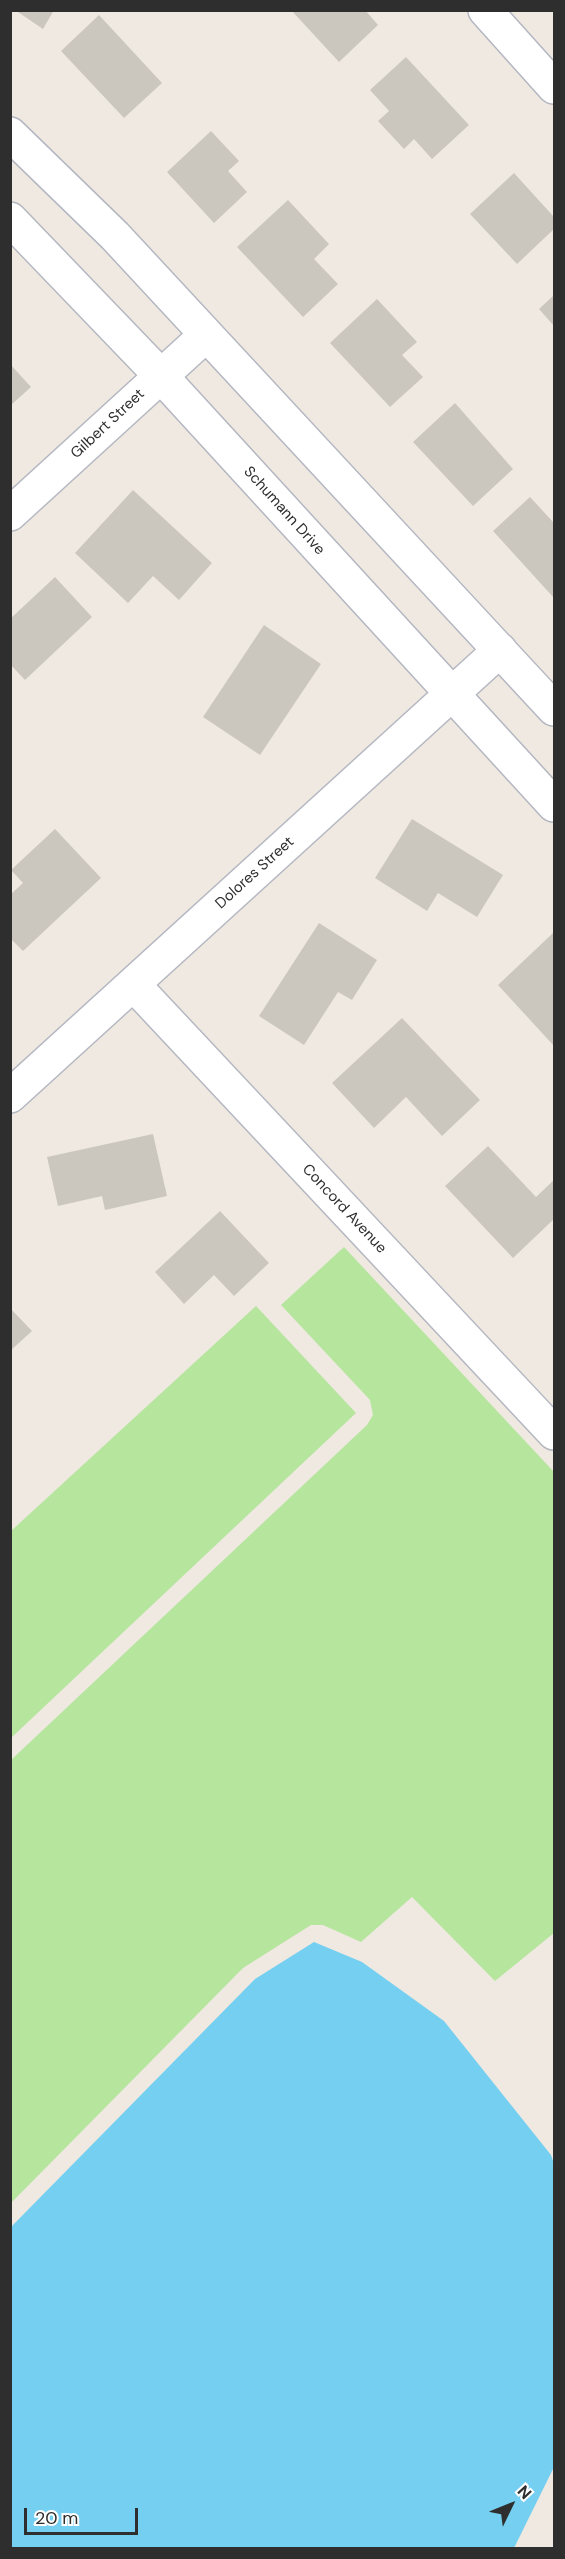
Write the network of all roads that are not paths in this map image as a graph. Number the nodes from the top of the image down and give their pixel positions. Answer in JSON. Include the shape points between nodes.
{"nodes":[{"id":1,"x":485,"y":10,"type":"edge"},
{"id":2,"x":555,"y":87,"type":"edge"},
{"id":3,"x":10,"y":134,"type":"edge"},
{"id":4,"x":10,"y":219,"type":"edge"},
{"id":5,"x":206,"y":335,"type":"junction"},
{"id":6,"x":161,"y":376,"type":"junction"},
{"id":7,"x":10,"y":514,"type":"edge"},
{"id":8,"x":500,"y":650,"type":"junction"},
{"id":9,"x":451,"y":694,"type":"junction"},
{"id":10,"x":555,"y":709,"type":"edge"},
{"id":11,"x":555,"y":805,"type":"edge"},
{"id":12,"x":133,"y":984,"type":"junction"},
{"id":13,"x":10,"y":1096,"type":"edge"},
{"id":14,"x":555,"y":1433,"type":"edge"}],
"edges":[{"from":1,"to":2,"type":"street"},
{"from":3,"to":5,"type":"street","via":[[115,236]]},
{"from":4,"to":6,"type":"street","name":"Schumann Drive"},
{"from":5,"to":6,"type":"street","name":"Gilbert Street"},
{"from":5,"to":8,"type":"street"},
{"from":6,"to":7,"type":"street","name":"Gilbert Street"},
{"from":6,"to":9,"type":"street","name":"Schumann Drive"},
{"from":8,"to":9,"type":"street","name":"Dolores Street"},
{"from":8,"to":10,"type":"street"},
{"from":9,"to":11,"type":"street","name":"Schumann Drive"},
{"from":9,"to":12,"type":"street","name":"Dolores Street"},
{"from":12,"to":13,"type":"street","name":"Dolores Street"},
{"from":12,"to":14,"type":"street","name":"Concord Avenue"}]}
